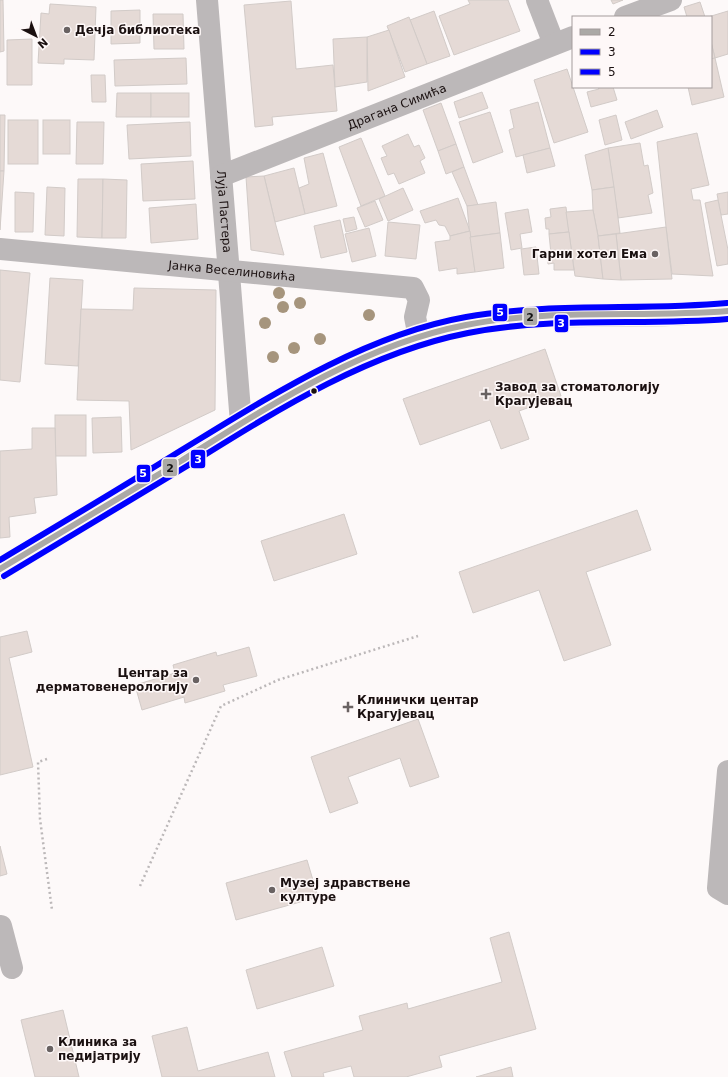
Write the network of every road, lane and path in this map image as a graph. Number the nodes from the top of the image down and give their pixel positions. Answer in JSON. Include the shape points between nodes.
{"nodes":[{"id":1,"x":207,"y":0,"type":"edge"},
{"id":2,"x":538,"y":0,"type":"edge"},
{"id":3,"x":668,"y":1,"type":"edge"},
{"id":4,"x":628,"y":16,"type":"edge"},
{"id":5,"x":564,"y":40,"type":"edge"},
{"id":6,"x":221,"y":176,"type":"junction"},
{"id":7,"x":0,"y":250,"type":"edge"},
{"id":8,"x":228,"y":270,"type":"junction"},
{"id":9,"x":728,"y":311,"type":"edge"},
{"id":10,"x":419,"y":337,"type":"junction"},
{"id":11,"x":241,"y":424,"type":"junction"},
{"id":12,"x":0,"y":569,"type":"edge"},
{"id":13,"x":418,"y":636,"type":"dead end"},
{"id":14,"x":48,"y":758,"type":"dead end"},
{"id":15,"x":728,"y":771,"type":"edge"},
{"id":16,"x":140,"y":886,"type":"dead end"},
{"id":17,"x":728,"y":894,"type":"edge"},
{"id":18,"x":52,"y":910,"type":"dead end"},
{"id":19,"x":1,"y":926,"type":"edge"},
{"id":20,"x":12,"y":968,"type":"dead end"}],
"edges":[{"from":1,"to":6,"type":"street","name":"Луја Пастера"},
{"from":2,"to":5,"type":"street"},
{"from":3,"to":4,"type":"street"},
{"from":5,"to":6,"type":"street","name":"Драгана Симића"},
{"from":6,"to":8,"type":"street","name":"Луја Пастера"},
{"from":7,"to":8,"type":"street","name":"Јанка Веселиновића"},
{"from":8,"to":10,"type":"street","name":"Јанка Веселиновића","via":[[413,288],[419,300],[415,317]]},
{"from":8,"to":11,"type":"street","name":"Луја Пастера"},
{"from":9,"to":10,"type":"main road","via":[[692,315],[503,320]]},
{"from":10,"to":11,"type":"main road","via":[[330,375]]},
{"from":11,"to":12,"type":"main road"},
{"from":13,"to":16,"type":"path","via":[[278,680],[221,706]]},
{"from":14,"to":18,"type":"path","via":[[38,762],[40,819]]},
{"from":15,"to":17,"type":"street","via":[[718,888]]},
{"from":19,"to":20,"type":"street"}]}
